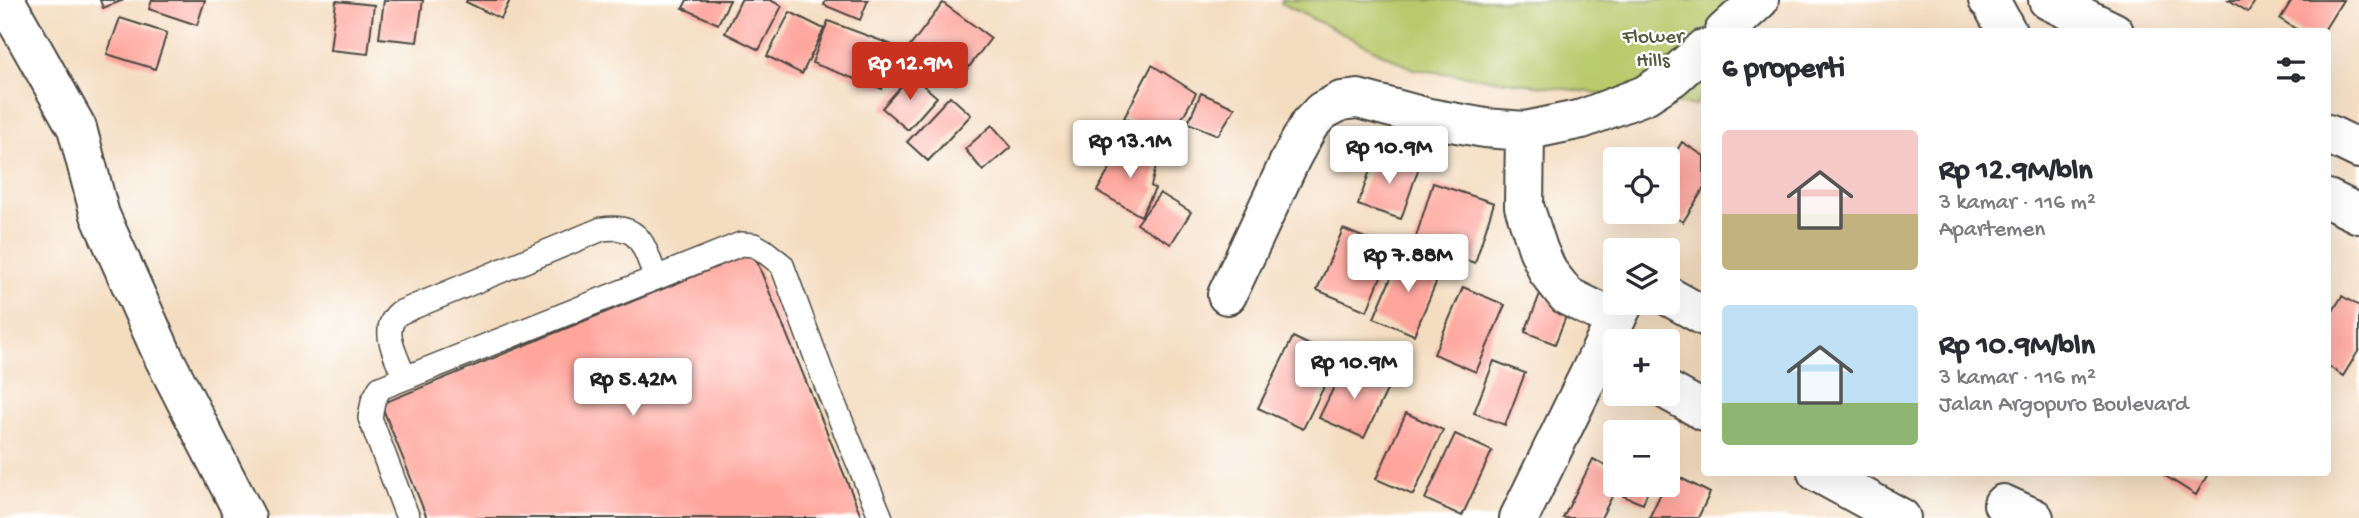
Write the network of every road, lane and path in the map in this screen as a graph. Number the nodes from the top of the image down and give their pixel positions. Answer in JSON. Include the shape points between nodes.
{"nodes":[{"id":1,"x":5,"y":0,"type":"edge"},
{"id":2,"x":1759,"y":0,"type":"edge"},
{"id":3,"x":2048,"y":0,"type":"edge"},
{"id":4,"x":1728,"y":28,"type":"edge"},
{"id":5,"x":2106,"y":28,"type":"edge"},
{"id":6,"x":1701,"y":53,"type":"edge"},
{"id":7,"x":1525,"y":131,"type":"junction"},
{"id":8,"x":2331,"y":135,"type":"edge"},
{"id":9,"x":2359,"y":149,"type":"edge"},
{"id":10,"x":2331,"y":200,"type":"edge"},
{"id":11,"x":2359,"y":214,"type":"edge"},
{"id":12,"x":656,"y":278,"type":"junction"},
{"id":13,"x":1227,"y":295,"type":"dead end"},
{"id":14,"x":1680,"y":303,"type":"edge"},
{"id":15,"x":1603,"y":306,"type":"edge"},
{"id":16,"x":1701,"y":314,"type":"edge"},
{"id":17,"x":1603,"y":367,"type":"edge"},
{"id":18,"x":404,"y":377,"type":"junction"},
{"id":19,"x":1680,"y":398,"type":"edge"},
{"id":20,"x":1701,"y":409,"type":"edge"},
{"id":21,"x":1824,"y":476,"type":"edge"},
{"id":22,"x":246,"y":518,"type":"edge"},
{"id":23,"x":408,"y":518,"type":"edge"},
{"id":24,"x":881,"y":518,"type":"edge"},
{"id":25,"x":1519,"y":518,"type":"edge"},
{"id":26,"x":1901,"y":518,"type":"edge"}],
"edges":[{"from":1,"to":22,"type":"street","via":[[77,128],[100,215],[164,358]]},
{"from":2,"to":4,"type":"street"},
{"from":3,"to":5,"type":"street"},
{"from":6,"to":7,"type":"street","via":[[1645,94],[1582,119]]},
{"from":7,"to":13,"type":"street","via":[[1429,118],[1358,99],[1322,111],[1291,158]]},
{"from":7,"to":15,"type":"street","via":[[1524,206],[1548,272],[1567,296]]},
{"from":8,"to":9,"type":"street"},
{"from":10,"to":11,"type":"street"},
{"from":12,"to":18,"type":"lane"},
{"from":12,"to":18,"type":"lane","via":[[634,234],[628,229],[602,229],[399,313],[388,332]]},
{"from":12,"to":24,"type":"lane","via":[[741,244],[763,250],[782,265]]},
{"from":14,"to":16,"type":"street"},
{"from":17,"to":25,"type":"street"},
{"from":18,"to":23,"type":"lane","via":[[380,388],[370,418]]},
{"from":19,"to":20,"type":"street"},
{"from":21,"to":26,"type":"street"}]}
